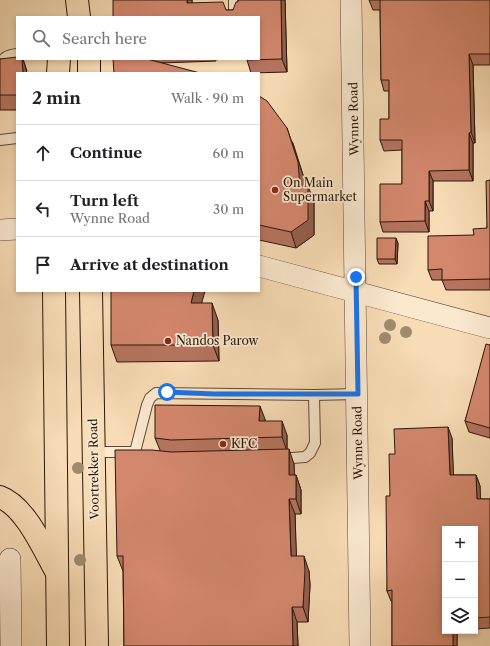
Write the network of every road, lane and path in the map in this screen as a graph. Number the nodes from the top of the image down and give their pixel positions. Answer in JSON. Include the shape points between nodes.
{"nodes":[{"id":1,"x":234,"y":0,"type":"edge"},
{"id":2,"x":352,"y":0,"type":"edge"},
{"id":3,"x":234,"y":16,"type":"edge"},
{"id":4,"x":16,"y":54,"type":"edge"},
{"id":5,"x":59,"y":60,"type":"edge"},
{"id":6,"x":89,"y":60,"type":"edge"},
{"id":7,"x":0,"y":67,"type":"edge"},
{"id":8,"x":58,"y":72,"type":"edge"},
{"id":9,"x":89,"y":72,"type":"edge"},
{"id":10,"x":0,"y":131,"type":"edge"},
{"id":11,"x":16,"y":138,"type":"edge"},
{"id":12,"x":0,"y":140,"type":"edge"},
{"id":13,"x":0,"y":145,"type":"edge"},
{"id":14,"x":16,"y":229,"type":"edge"},
{"id":15,"x":0,"y":230,"type":"edge"},
{"id":16,"x":260,"y":266,"type":"edge"},
{"id":17,"x":54,"y":292,"type":"edge"},
{"id":18,"x":91,"y":292,"type":"edge"},
{"id":19,"x":356,"y":293,"type":"junction"},
{"id":20,"x":490,"y":328,"type":"edge"},
{"id":21,"x":358,"y":394,"type":"junction"},
{"id":22,"x":314,"y":395,"type":"junction"},
{"id":23,"x":93,"y":452,"type":"junction"},
{"id":24,"x":267,"y":459,"type":"edge"},
{"id":25,"x":0,"y":497,"type":"edge"},
{"id":26,"x":10,"y":559,"type":"dead end"},
{"id":27,"x":57,"y":572,"type":"junction"},
{"id":28,"x":11,"y":646,"type":"edge"},
{"id":29,"x":58,"y":646,"type":"edge"},
{"id":30,"x":97,"y":646,"type":"edge"},
{"id":31,"x":360,"y":646,"type":"edge"}],
"edges":[{"from":1,"to":3,"type":"lane"},
{"from":2,"to":19,"type":"street","name":"Wynne Road"},
{"from":4,"to":7,"type":"lane","via":[[3,59]]},
{"from":5,"to":8,"type":"main road"},
{"from":6,"to":9,"type":"main road"},
{"from":10,"to":12,"type":"lane"},
{"from":11,"to":12,"type":"lane"},
{"from":12,"to":13,"type":"lane"},
{"from":14,"to":15,"type":"street"},
{"from":16,"to":19,"type":"street"},
{"from":17,"to":27,"type":"main road"},
{"from":18,"to":23,"type":"main road","name":"Voortrekker Road"},
{"from":19,"to":20,"type":"street"},
{"from":19,"to":21,"type":"street","name":"Wynne Road"},
{"from":21,"to":22,"type":"lane"},
{"from":21,"to":31,"type":"street","name":"Wynne Road"},
{"from":22,"to":23,"type":"lane","via":[[156,393],[148,401],[139,453]]},
{"from":22,"to":24,"type":"lane","via":[[315,443],[310,453],[305,457]]},
{"from":23,"to":30,"type":"main road","name":"Voortrekker Road"},
{"from":25,"to":27,"type":"main road","via":[[13,504],[22,514]]},
{"from":26,"to":28,"type":"street"},
{"from":27,"to":29,"type":"main road"}]}
